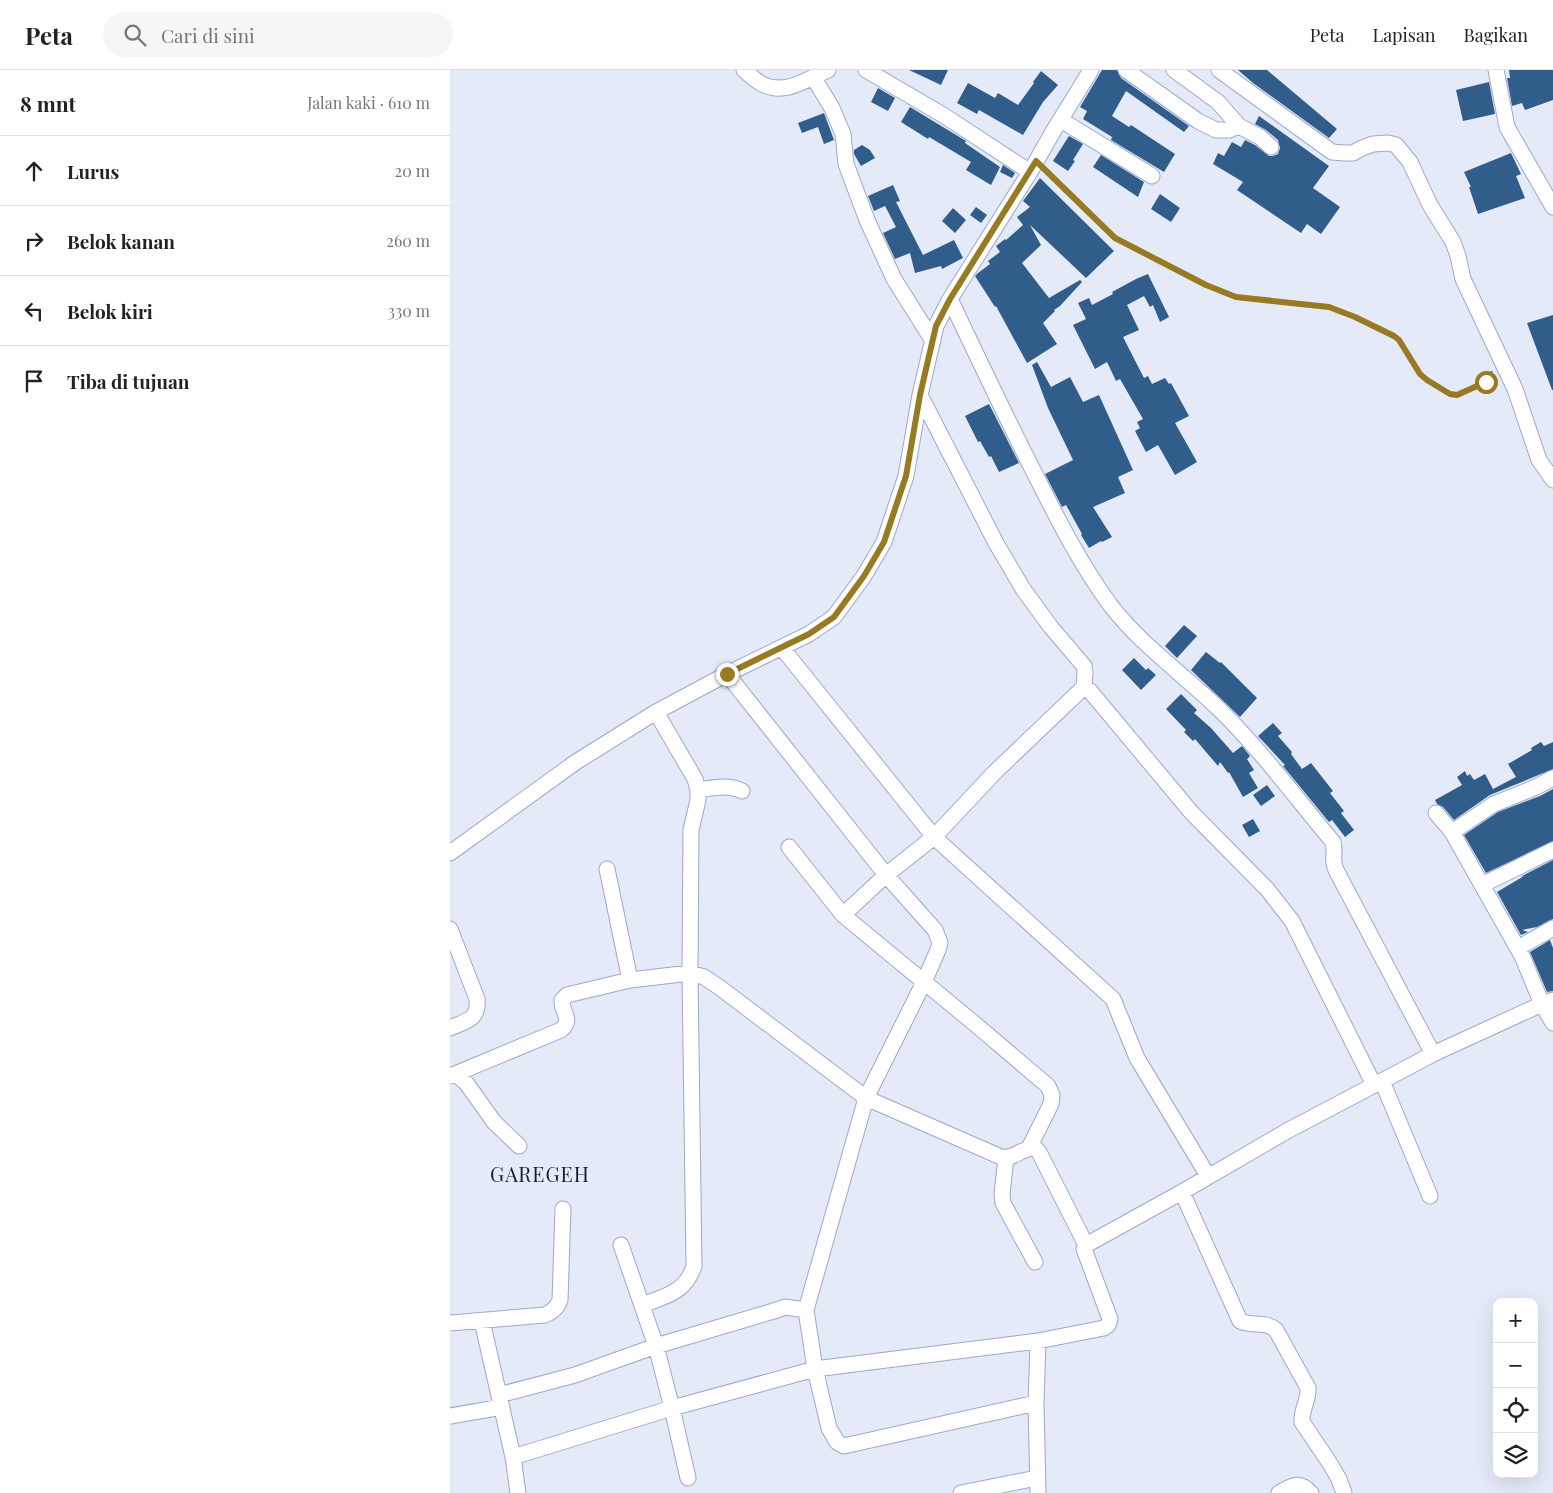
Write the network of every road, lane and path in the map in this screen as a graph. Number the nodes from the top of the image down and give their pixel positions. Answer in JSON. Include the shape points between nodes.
{"nodes":[{"id":1,"x":744,"y":70,"type":"edge"},
{"id":2,"x":828,"y":70,"type":"edge"},
{"id":3,"x":866,"y":70,"type":"edge"},
{"id":4,"x":1091,"y":70,"type":"edge"},
{"id":5,"x":1126,"y":70,"type":"edge"},
{"id":6,"x":1174,"y":70,"type":"edge"},
{"id":7,"x":1219,"y":70,"type":"edge"},
{"id":8,"x":1496,"y":70,"type":"edge"},
{"id":9,"x":813,"y":77,"type":"junction"},
{"id":10,"x":1061,"y":120,"type":"junction"},
{"id":11,"x":1239,"y":126,"type":"junction"},
{"id":12,"x":1271,"y":146,"type":"dead end"},
{"id":13,"x":1033,"y":167,"type":"junction"},
{"id":14,"x":1152,"y":176,"type":"dead end"},
{"id":15,"x":1553,"y":207,"type":"edge"},
{"id":16,"x":950,"y":299,"type":"junction"},
{"id":17,"x":933,"y":341,"type":"junction"},
{"id":18,"x":1498,"y":355,"type":"junction"},
{"id":19,"x":920,"y":395,"type":"junction"},
{"id":20,"x":1553,"y":480,"type":"edge"},
{"id":21,"x":782,"y":648,"type":"junction"},
{"id":22,"x":727,"y":674,"type":"junction"},
{"id":23,"x":1084,"y":687,"type":"junction"},
{"id":24,"x":656,"y":712,"type":"junction"},
{"id":25,"x":1553,"y":778,"type":"edge"},
{"id":26,"x":698,"y":790,"type":"junction"},
{"id":27,"x":742,"y":791,"type":"dead end"},
{"id":28,"x":1436,"y":813,"type":"dead end"},
{"id":29,"x":1452,"y":832,"type":"junction"},
{"id":30,"x":934,"y":837,"type":"junction"},
{"id":31,"x":789,"y":846,"type":"dead end"},
{"id":32,"x":1553,"y":850,"type":"edge"},
{"id":33,"x":450,"y":854,"type":"edge"},
{"id":34,"x":607,"y":869,"type":"dead end"},
{"id":35,"x":886,"y":875,"type":"junction"},
{"id":36,"x":1482,"y":885,"type":"junction"},
{"id":37,"x":844,"y":915,"type":"junction"},
{"id":38,"x":1553,"y":928,"type":"edge"},
{"id":39,"x":451,"y":936,"type":"edge"},
{"id":40,"x":1518,"y":948,"type":"junction"},
{"id":41,"x":690,"y":973,"type":"junction"},
{"id":42,"x":630,"y":980,"type":"junction"},
{"id":43,"x":924,"y":982,"type":"junction"},
{"id":44,"x":1548,"y":1002,"type":"edge"},
{"id":45,"x":1553,"y":1023,"type":"edge"},
{"id":46,"x":450,"y":1028,"type":"edge"},
{"id":47,"x":1433,"y":1054,"type":"junction"},
{"id":48,"x":453,"y":1075,"type":"edge"},
{"id":49,"x":1378,"y":1083,"type":"junction"},
{"id":50,"x":866,"y":1098,"type":"junction"},
{"id":51,"x":519,"y":1146,"type":"dead end"},
{"id":52,"x":1029,"y":1148,"type":"junction"},
{"id":53,"x":1006,"y":1158,"type":"junction"},
{"id":54,"x":1208,"y":1176,"type":"junction"},
{"id":55,"x":1182,"y":1192,"type":"junction"},
{"id":56,"x":1430,"y":1196,"type":"dead end"},
{"id":57,"x":563,"y":1209,"type":"dead end"},
{"id":58,"x":621,"y":1245,"type":"dead end"},
{"id":59,"x":1086,"y":1245,"type":"junction"},
{"id":60,"x":1034,"y":1262,"type":"dead end"},
{"id":61,"x":643,"y":1306,"type":"junction"},
{"id":62,"x":806,"y":1310,"type":"junction"},
{"id":63,"x":482,"y":1321,"type":"junction"},
{"id":64,"x":450,"y":1323,"type":"edge"},
{"id":65,"x":1038,"y":1341,"type":"junction"},
{"id":66,"x":656,"y":1346,"type":"junction"},
{"id":67,"x":815,"y":1369,"type":"junction"},
{"id":68,"x":500,"y":1401,"type":"junction"},
{"id":69,"x":1036,"y":1403,"type":"junction"},
{"id":70,"x":672,"y":1408,"type":"junction"},
{"id":71,"x":450,"y":1416,"type":"edge"},
{"id":72,"x":513,"y":1457,"type":"junction"},
{"id":73,"x":688,"y":1478,"type":"dead end"},
{"id":74,"x":1037,"y":1486,"type":"edge"},
{"id":75,"x":1342,"y":1492,"type":"edge"},
{"id":76,"x":518,"y":1493,"type":"edge"},
{"id":77,"x":960,"y":1493,"type":"edge"},
{"id":78,"x":1279,"y":1493,"type":"edge"},
{"id":79,"x":1311,"y":1493,"type":"edge"}],
"edges":[{"from":1,"to":9,"type":"street","via":[[761,84],[776,89]]},
{"from":2,"to":9,"type":"street"},
{"from":3,"to":13,"type":"street"},
{"from":4,"to":10,"type":"street"},
{"from":5,"to":11,"type":"street","via":[[1216,130]]},
{"from":6,"to":11,"type":"street","via":[[1218,102]]},
{"from":7,"to":18,"type":"street","via":[[1332,152],[1354,153],[1379,143],[1396,145],[1410,162],[1430,205],[1453,242],[1463,279]]},
{"from":8,"to":15,"type":"street","via":[[1507,127]]},
{"from":9,"to":17,"type":"street","via":[[843,134],[846,164],[867,220],[894,279]]},
{"from":10,"to":13,"type":"street"},
{"from":10,"to":14,"type":"street"},
{"from":11,"to":12,"type":"street"},
{"from":13,"to":16,"type":"street"},
{"from":13,"to":18,"type":"path","via":[[1122,243],[1236,297],[1329,307],[1355,317],[1399,340],[1420,374],[1450,394],[1457,395],[1486,382]]},
{"from":16,"to":17,"type":"street","via":[[936,326]]},
{"from":16,"to":47,"type":"street","via":[[1060,524],[1096,583],[1112,607],[1142,639],[1222,712],[1255,747],[1333,842],[1336,870]]},
{"from":17,"to":19,"type":"street"},
{"from":18,"to":20,"type":"street","via":[[1523,411],[1539,460]]},
{"from":19,"to":21,"type":"street","via":[[906,476],[884,542],[834,617]]},
{"from":19,"to":23,"type":"street","via":[[1023,589],[1084,666]]},
{"from":21,"to":22,"type":"street"},
{"from":21,"to":30,"type":"street"},
{"from":22,"to":24,"type":"street"},
{"from":22,"to":35,"type":"street"},
{"from":23,"to":30,"type":"street","via":[[995,772]]},
{"from":23,"to":49,"type":"street","via":[[1191,812],[1267,889],[1292,920]]},
{"from":24,"to":26,"type":"street","via":[[695,779]]},
{"from":24,"to":33,"type":"street","via":[[576,762]]},
{"from":25,"to":29,"type":"street","via":[[1494,804]]},
{"from":26,"to":27,"type":"street","via":[[735,787]]},
{"from":26,"to":41,"type":"street","via":[[691,830]]},
{"from":28,"to":29,"type":"street"},
{"from":29,"to":36,"type":"street"},
{"from":30,"to":35,"type":"street"},
{"from":30,"to":54,"type":"street","via":[[1113,998],[1137,1058]]},
{"from":31,"to":37,"type":"street"},
{"from":32,"to":36,"type":"street"},
{"from":34,"to":42,"type":"street"},
{"from":35,"to":37,"type":"street"},
{"from":35,"to":43,"type":"street","via":[[936,930],[940,943]]},
{"from":36,"to":40,"type":"street"},
{"from":37,"to":43,"type":"street"},
{"from":38,"to":40,"type":"street"},
{"from":39,"to":46,"type":"street","via":[[478,1000],[478,1008],[472,1018]]},
{"from":40,"to":44,"type":"street"},
{"from":41,"to":42,"type":"street"},
{"from":41,"to":50,"type":"street","via":[[719,987]]},
{"from":41,"to":61,"type":"street","via":[[694,1266],[684,1286]]},
{"from":42,"to":48,"type":"street","via":[[567,995],[562,1006],[568,1020],[561,1030]]},
{"from":43,"to":50,"type":"street"},
{"from":43,"to":52,"type":"street","via":[[1048,1086],[1051,1104]]},
{"from":44,"to":45,"type":"street"},
{"from":44,"to":47,"type":"street"},
{"from":47,"to":49,"type":"street"},
{"from":48,"to":51,"type":"street","via":[[467,1084],[494,1122]]},
{"from":49,"to":54,"type":"street"},
{"from":49,"to":56,"type":"street"},
{"from":50,"to":53,"type":"street"},
{"from":50,"to":62,"type":"street"},
{"from":52,"to":53,"type":"street"},
{"from":52,"to":59,"type":"street","via":[[1039,1152]]},
{"from":53,"to":60,"type":"street","via":[[1004,1203]]},
{"from":54,"to":55,"type":"street"},
{"from":55,"to":59,"type":"street"},
{"from":55,"to":75,"type":"street","via":[[1240,1321],[1270,1325],[1276,1330],[1308,1388],[1302,1422],[1339,1479]]},
{"from":57,"to":63,"type":"street","via":[[560,1300],[557,1307],[545,1315]]},
{"from":58,"to":61,"type":"street"},
{"from":59,"to":65,"type":"street","via":[[1084,1249],[1110,1319],[1108,1324],[1104,1328]]},
{"from":61,"to":66,"type":"street"},
{"from":62,"to":66,"type":"street","via":[[785,1308]]},
{"from":62,"to":67,"type":"street"},
{"from":63,"to":64,"type":"street"},
{"from":63,"to":68,"type":"street"},
{"from":65,"to":67,"type":"street"},
{"from":65,"to":69,"type":"street"},
{"from":66,"to":68,"type":"street"},
{"from":66,"to":70,"type":"street"},
{"from":67,"to":69,"type":"street","via":[[829,1428],[837,1442],[844,1446]]},
{"from":67,"to":70,"type":"street"},
{"from":68,"to":71,"type":"street"},
{"from":68,"to":72,"type":"street"},
{"from":69,"to":74,"type":"street"},
{"from":70,"to":72,"type":"street"},
{"from":70,"to":73,"type":"street"},
{"from":72,"to":76,"type":"street"},
{"from":74,"to":77,"type":"street"},
{"from":78,"to":79,"type":"street","via":[[1296,1485],[1304,1486]]}]}
